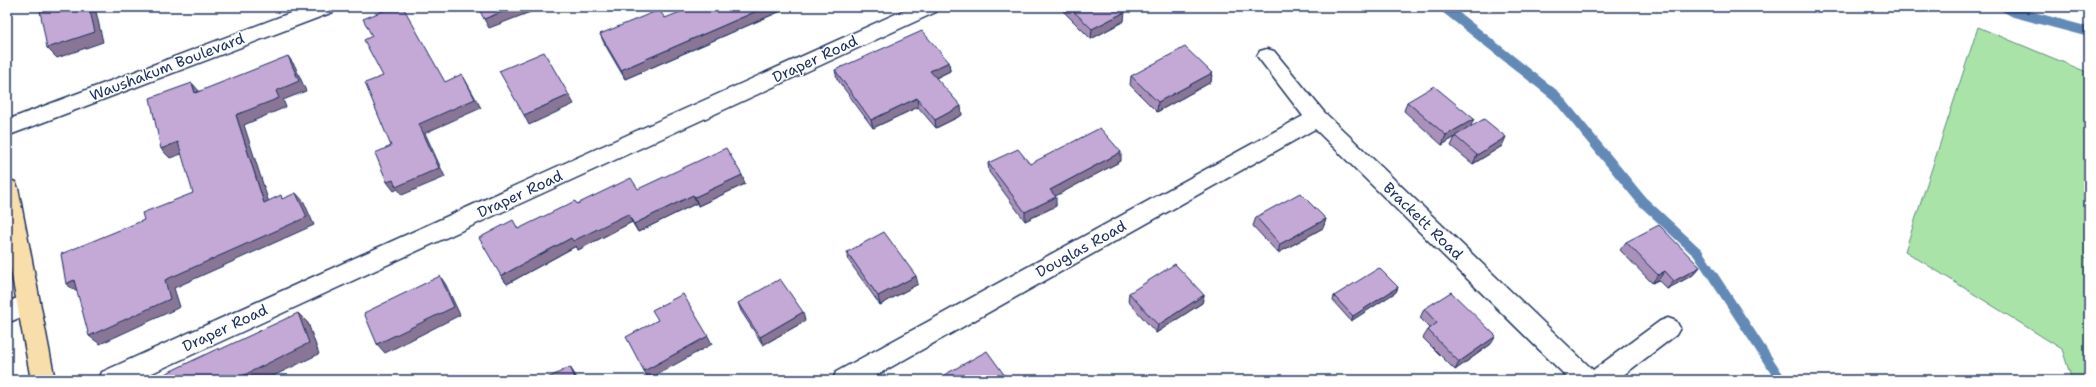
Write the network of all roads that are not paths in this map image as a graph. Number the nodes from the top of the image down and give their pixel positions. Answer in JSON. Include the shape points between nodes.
{"nodes":[{"id":1,"x":326,"y":7,"type":"edge"},
{"id":2,"x":929,"y":7,"type":"edge"},
{"id":3,"x":1267,"y":56,"type":"dead end"},
{"id":4,"x":1317,"y":118,"type":"junction"},
{"id":5,"x":7,"y":128,"type":"edge"},
{"id":6,"x":7,"y":188,"type":"edge"},
{"id":7,"x":28,"y":304,"type":"junction"},
{"id":8,"x":7,"y":313,"type":"edge"},
{"id":9,"x":1668,"y":328,"type":"dead end"},
{"id":10,"x":43,"y":380,"type":"edge"},
{"id":11,"x":111,"y":380,"type":"edge"},
{"id":12,"x":845,"y":380,"type":"edge"},
{"id":13,"x":1587,"y":380,"type":"edge"},
{"id":14,"x":1598,"y":380,"type":"edge"}],
"edges":[{"from":1,"to":5,"type":"street","name":"Waushakum Boulevard"},
{"from":2,"to":11,"type":"street","name":"Draper Road"},
{"from":3,"to":4,"type":"street","name":"Brackett Road"},
{"from":4,"to":12,"type":"street","name":"Douglas Road"},
{"from":4,"to":13,"type":"street","name":"Brackett Road"},
{"from":6,"to":7,"type":"main road"},
{"from":7,"to":8,"type":"street"},
{"from":7,"to":10,"type":"main road"},
{"from":9,"to":14,"type":"street"}]}
